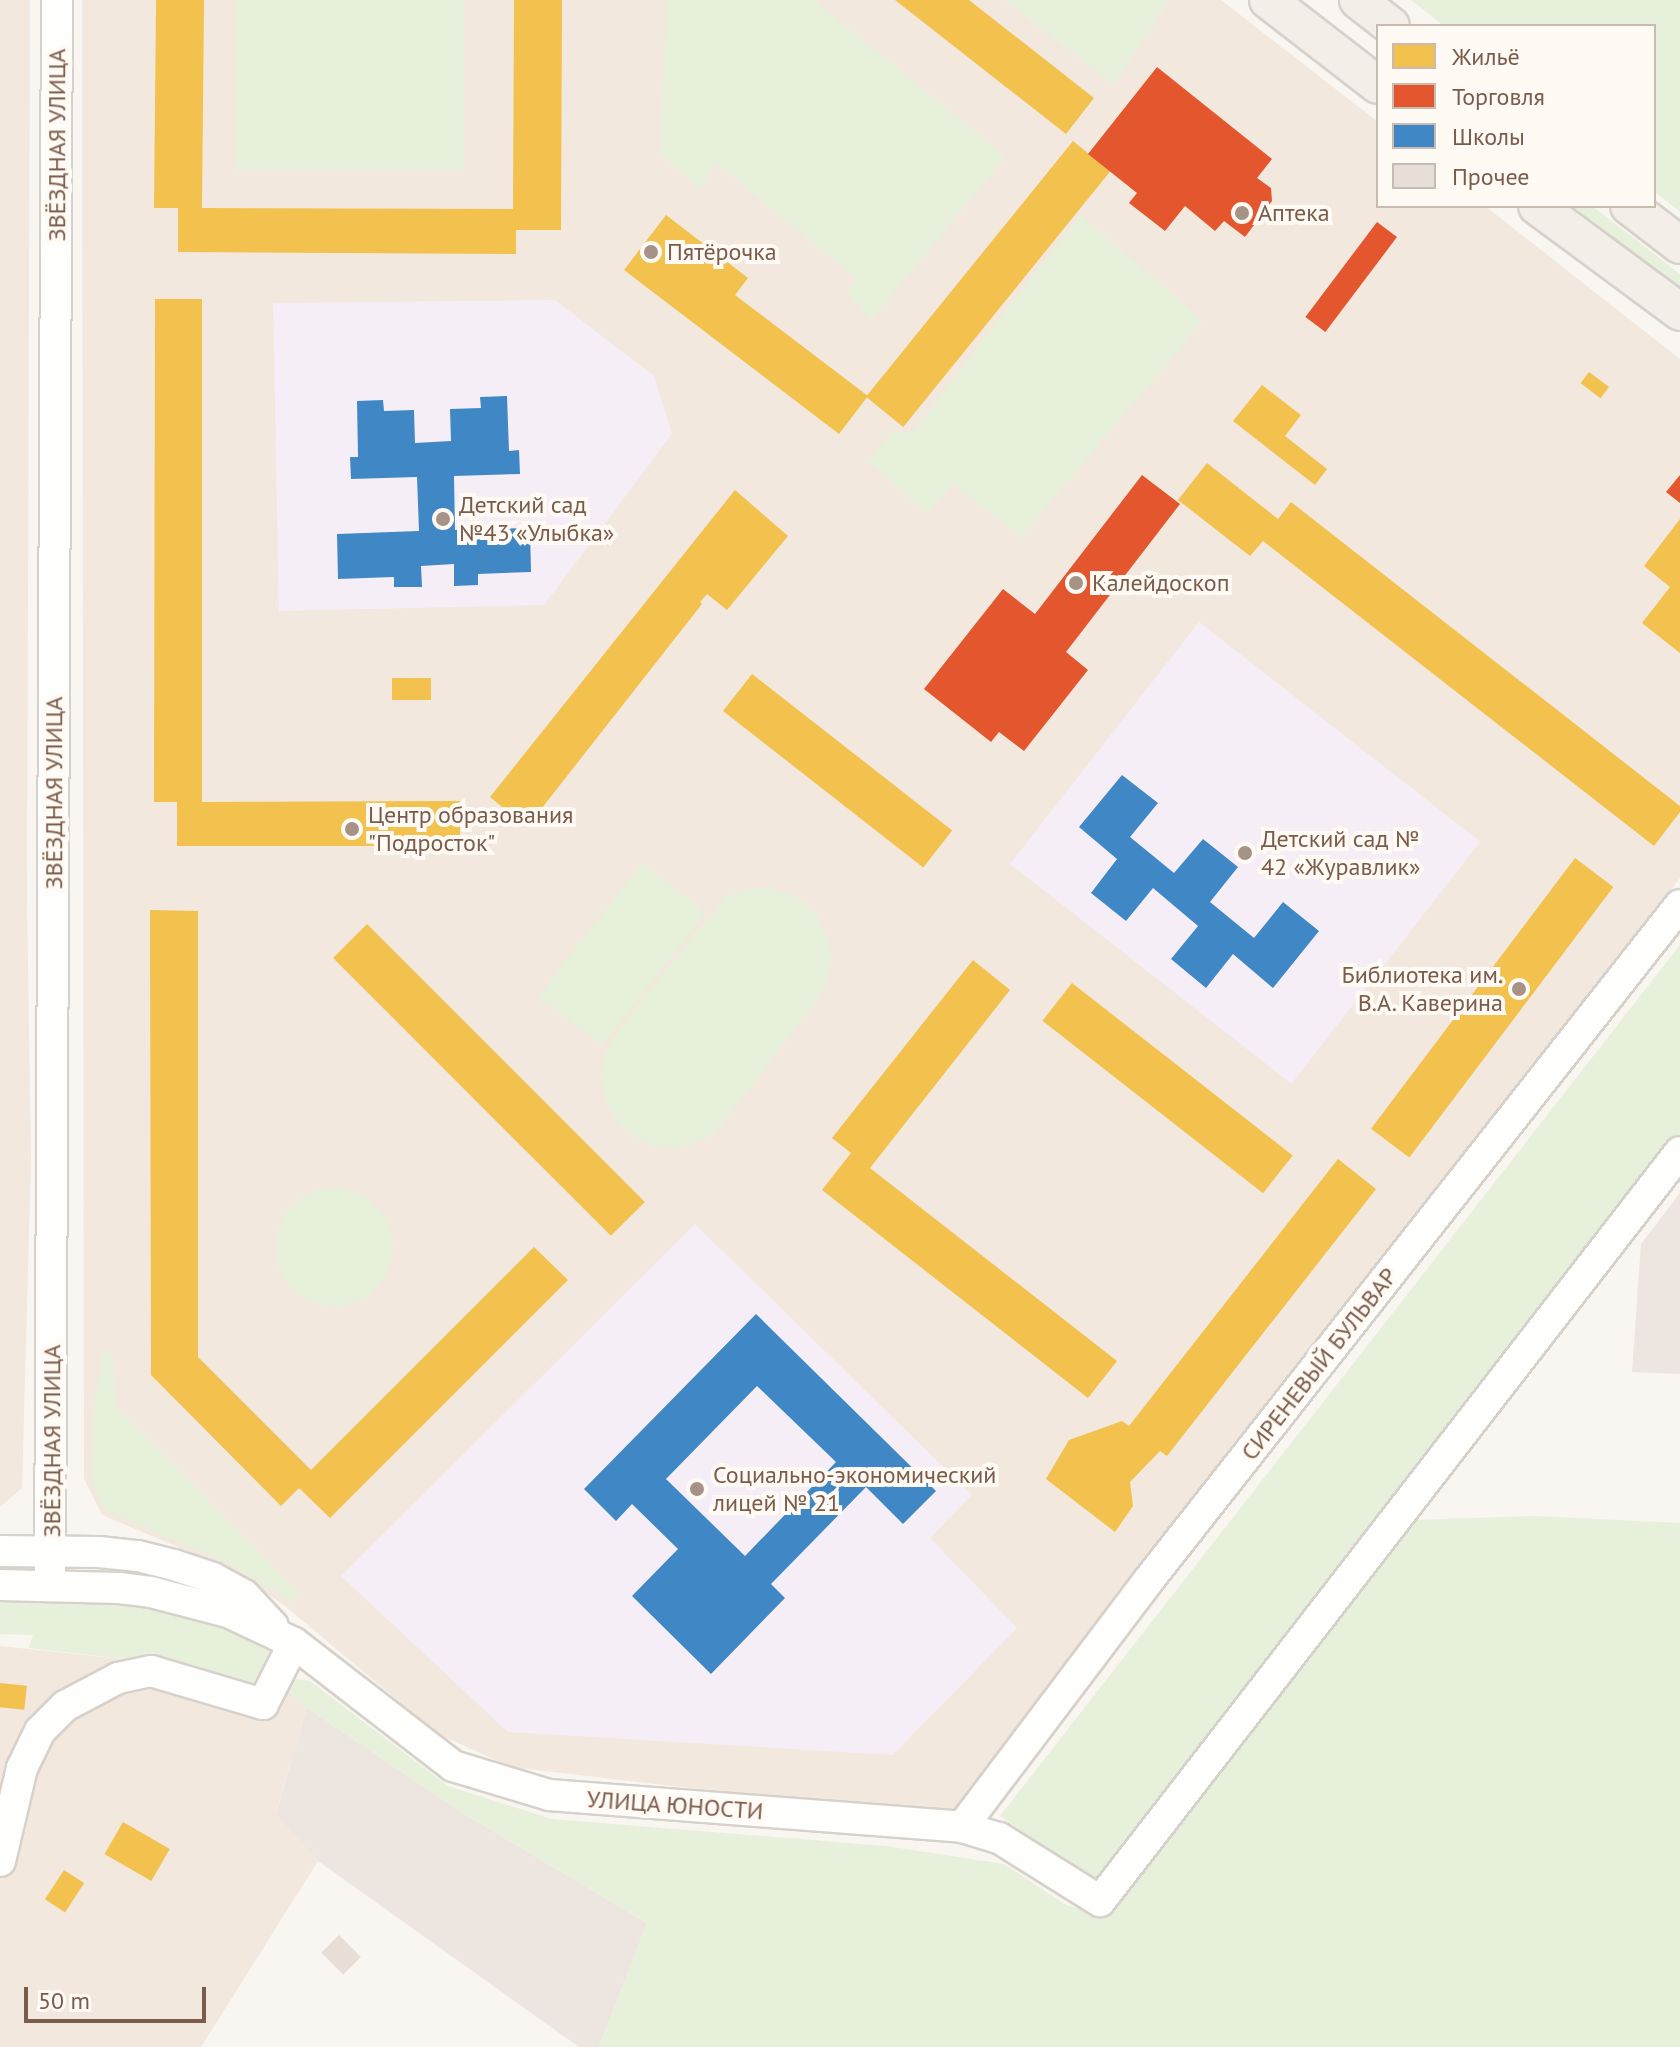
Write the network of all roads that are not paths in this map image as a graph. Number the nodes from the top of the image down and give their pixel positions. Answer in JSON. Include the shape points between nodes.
{"nodes":[{"id":1,"x":57,"y":0,"type":"edge"},
{"id":2,"x":1268,"y":0,"type":"edge"},
{"id":3,"x":1358,"y":0,"type":"edge"},
{"id":4,"x":1388,"y":24,"type":"edge"},
{"id":5,"x":1376,"y":83,"type":"edge"},
{"id":6,"x":1540,"y":208,"type":"edge"},
{"id":7,"x":1632,"y":208,"type":"edge"},
{"id":8,"x":1680,"y":245,"type":"edge"},
{"id":9,"x":1680,"y":312,"type":"edge"},
{"id":10,"x":1680,"y":905,"type":"edge"},
{"id":11,"x":1680,"y":1152,"type":"edge"},
{"id":12,"x":0,"y":1551,"type":"edge"},
{"id":13,"x":51,"y":1551,"type":"junction"},
{"id":14,"x":0,"y":1585,"type":"edge"},
{"id":15,"x":50,"y":1585,"type":"junction"},
{"id":16,"x":287,"y":1638,"type":"junction"},
{"id":17,"x":962,"y":1827,"type":"junction"},
{"id":18,"x":0,"y":1861,"type":"edge"}],
"edges":[{"from":1,"to":13,"type":"street","name":"ЗВЁЗДНАЯ УЛИЦА"},
{"from":2,"to":5,"type":"main road"},
{"from":3,"to":4,"type":"main road"},
{"from":6,"to":9,"type":"main road"},
{"from":7,"to":8,"type":"main road"},
{"from":10,"to":17,"type":"street","name":"СИРЕНЕВЫЙ БУЛЬВАР","via":[[1148,1581]]},
{"from":11,"to":17,"type":"street","name":"УЛИЦА ЮНОСТИ","via":[[1100,1901],[999,1838]]},
{"from":12,"to":13,"type":"street","name":"УЛИЦА ЮНОСТИ"},
{"from":13,"to":15,"type":"street","name":"ЗВЁЗДНАЯ УЛИЦА"},
{"from":13,"to":16,"type":"street","name":"УЛИЦА ЮНОСТИ","via":[[138,1556],[213,1578],[244,1595]]},
{"from":14,"to":15,"type":"street","name":"УЛИЦА ЮНОСТИ"},
{"from":15,"to":16,"type":"street","name":"УЛИЦА ЮНОСТИ","via":[[151,1592],[228,1612]]},
{"from":16,"to":17,"type":"street","name":"УЛИЦА ЮНОСТИ","via":[[453,1766],[549,1795]]},
{"from":16,"to":18,"type":"street","via":[[263,1704],[151,1671],[118,1678],[65,1706],[40,1731],[22,1768]]}]}
